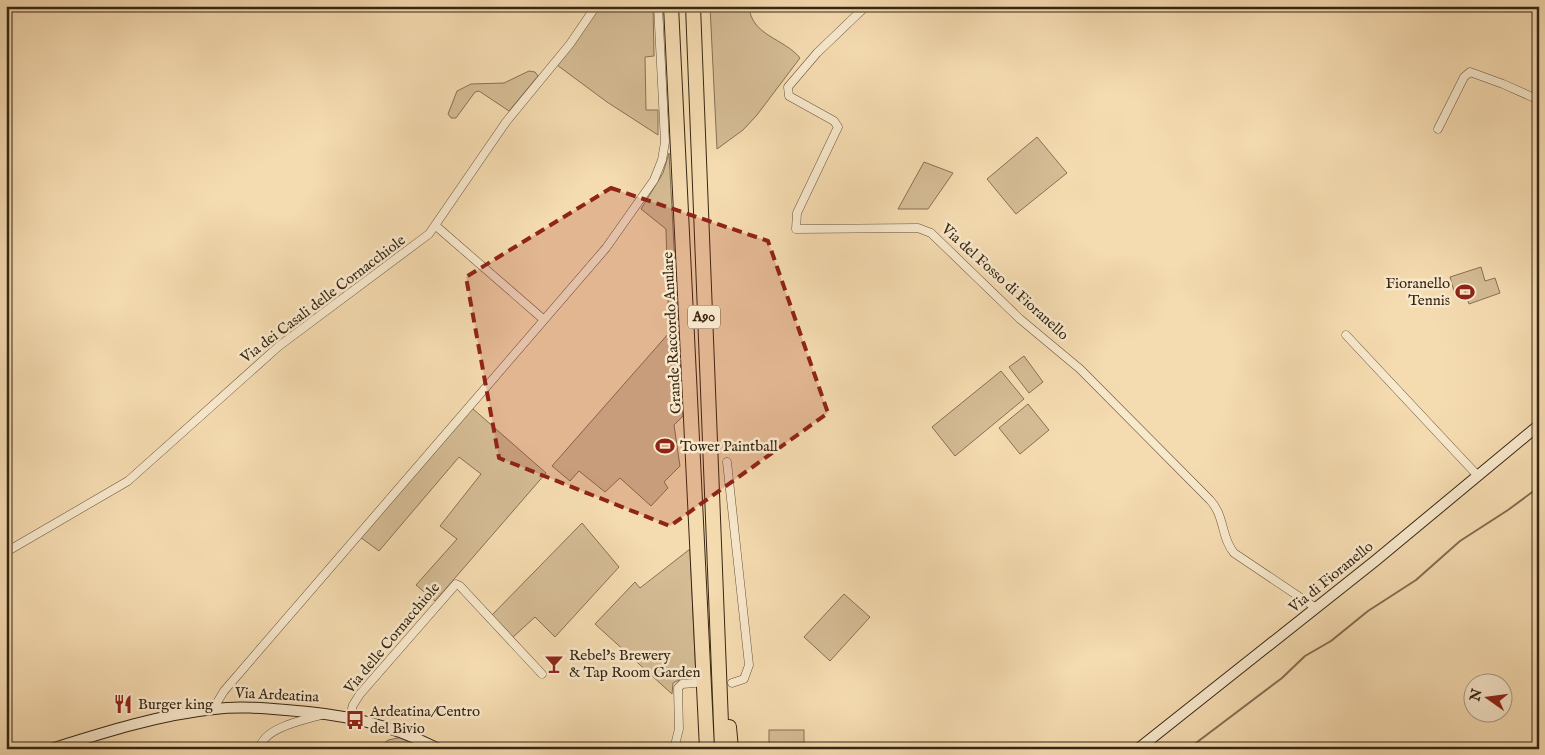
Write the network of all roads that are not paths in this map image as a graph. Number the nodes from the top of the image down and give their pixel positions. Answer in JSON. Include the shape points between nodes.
{"nodes":[{"id":1,"x":596,"y":6,"type":"edge"},
{"id":2,"x":658,"y":6,"type":"edge"},
{"id":3,"x":671,"y":6,"type":"edge"},
{"id":4,"x":693,"y":6,"type":"edge"},
{"id":5,"x":866,"y":6,"type":"edge"},
{"id":6,"x":1539,"y":100,"type":"edge"},
{"id":7,"x":1438,"y":129,"type":"dead end"},
{"id":8,"x":436,"y":226,"type":"junction"},
{"id":9,"x":543,"y":320,"type":"junction"},
{"id":10,"x":1346,"y":335,"type":"dead end"},
{"id":11,"x":1539,"y":425,"type":"edge"},
{"id":12,"x":726,"y":462,"type":"dead end"},
{"id":13,"x":1478,"y":476,"type":"junction"},
{"id":14,"x":6,"y":552,"type":"edge"},
{"id":15,"x":1316,"y":608,"type":"junction"},
{"id":16,"x":716,"y":627,"type":"junction"},
{"id":17,"x":542,"y":674,"type":"dead end"},
{"id":18,"x":695,"y":683,"type":"dead end"},
{"id":19,"x":732,"y":683,"type":"dead end"},
{"id":20,"x":213,"y":709,"type":"junction"},
{"id":21,"x":327,"y":713,"type":"junction"},
{"id":22,"x":350,"y":716,"type":"junction"},
{"id":23,"x":707,"y":734,"type":"junction"},
{"id":24,"x":51,"y":749,"type":"edge"},
{"id":25,"x":260,"y":749,"type":"edge"},
{"id":26,"x":439,"y":749,"type":"edge"},
{"id":27,"x":674,"y":749,"type":"edge"},
{"id":28,"x":703,"y":749,"type":"edge"},
{"id":29,"x":708,"y":749,"type":"edge"},
{"id":30,"x":722,"y":749,"type":"edge"},
{"id":31,"x":731,"y":749,"type":"edge"},
{"id":32,"x":1138,"y":749,"type":"edge"}],
"edges":[{"from":1,"to":8,"type":"street","name":"Via dei Casali delle Cornacchiole","via":[[562,55],[506,122]]},
{"from":2,"to":9,"type":"street","via":[[665,142],[659,170],[606,248]]},
{"from":3,"to":23,"type":"highway","name":"Grande Raccordo Anulare","number":"A90"},
{"from":4,"to":16,"type":"highway","number":"A90"},
{"from":5,"to":15,"type":"street","name":"Via del Fosso di Fioranello","via":[[817,53],[788,87],[789,96],[834,121],[838,127],[797,213],[796,229],[918,228],[931,233],[1020,319],[1080,369],[1213,504],[1221,516],[1234,554]]},
{"from":6,"to":7,"type":"street","via":[[1470,72],[1464,77]]},
{"from":8,"to":9,"type":"street"},
{"from":8,"to":14,"type":"street","name":"Via dei Casali delle Cornacchiole","via":[[411,249],[279,346],[128,480]]},
{"from":9,"to":20,"type":"street","via":[[244,666]]},
{"from":10,"to":13,"type":"street"},
{"from":11,"to":13,"type":"street","name":"Via di Fioranello"},
{"from":12,"to":19,"type":"street","via":[[749,666],[744,679]]},
{"from":13,"to":15,"type":"street","name":"Via di Fioranello"},
{"from":15,"to":32,"type":"street","name":"Via di Fioranello"},
{"from":16,"to":30,"type":"highway","number":"A90"},
{"from":16,"to":31,"type":"highway","via":[[725,668]]},
{"from":17,"to":22,"type":"street","name":"Via delle Cornacchiole","via":[[457,584],[360,694]]},
{"from":18,"to":27,"type":"street","via":[[682,684],[678,688],[679,729]]},
{"from":20,"to":21,"type":"street","name":"Via Ardeatina"},
{"from":20,"to":24,"type":"street","name":"Via Ardeatina","via":[[126,726]]},
{"from":21,"to":22,"type":"street","name":"Via Ardeatina"},
{"from":21,"to":25,"type":"street","via":[[288,724],[261,742]]},
{"from":22,"to":26,"type":"street","name":"Via Ardeatina","via":[[396,729]]},
{"from":23,"to":28,"type":"highway"},
{"from":23,"to":29,"type":"highway","name":"Grande Raccordo Anulare","number":"A90"}]}
